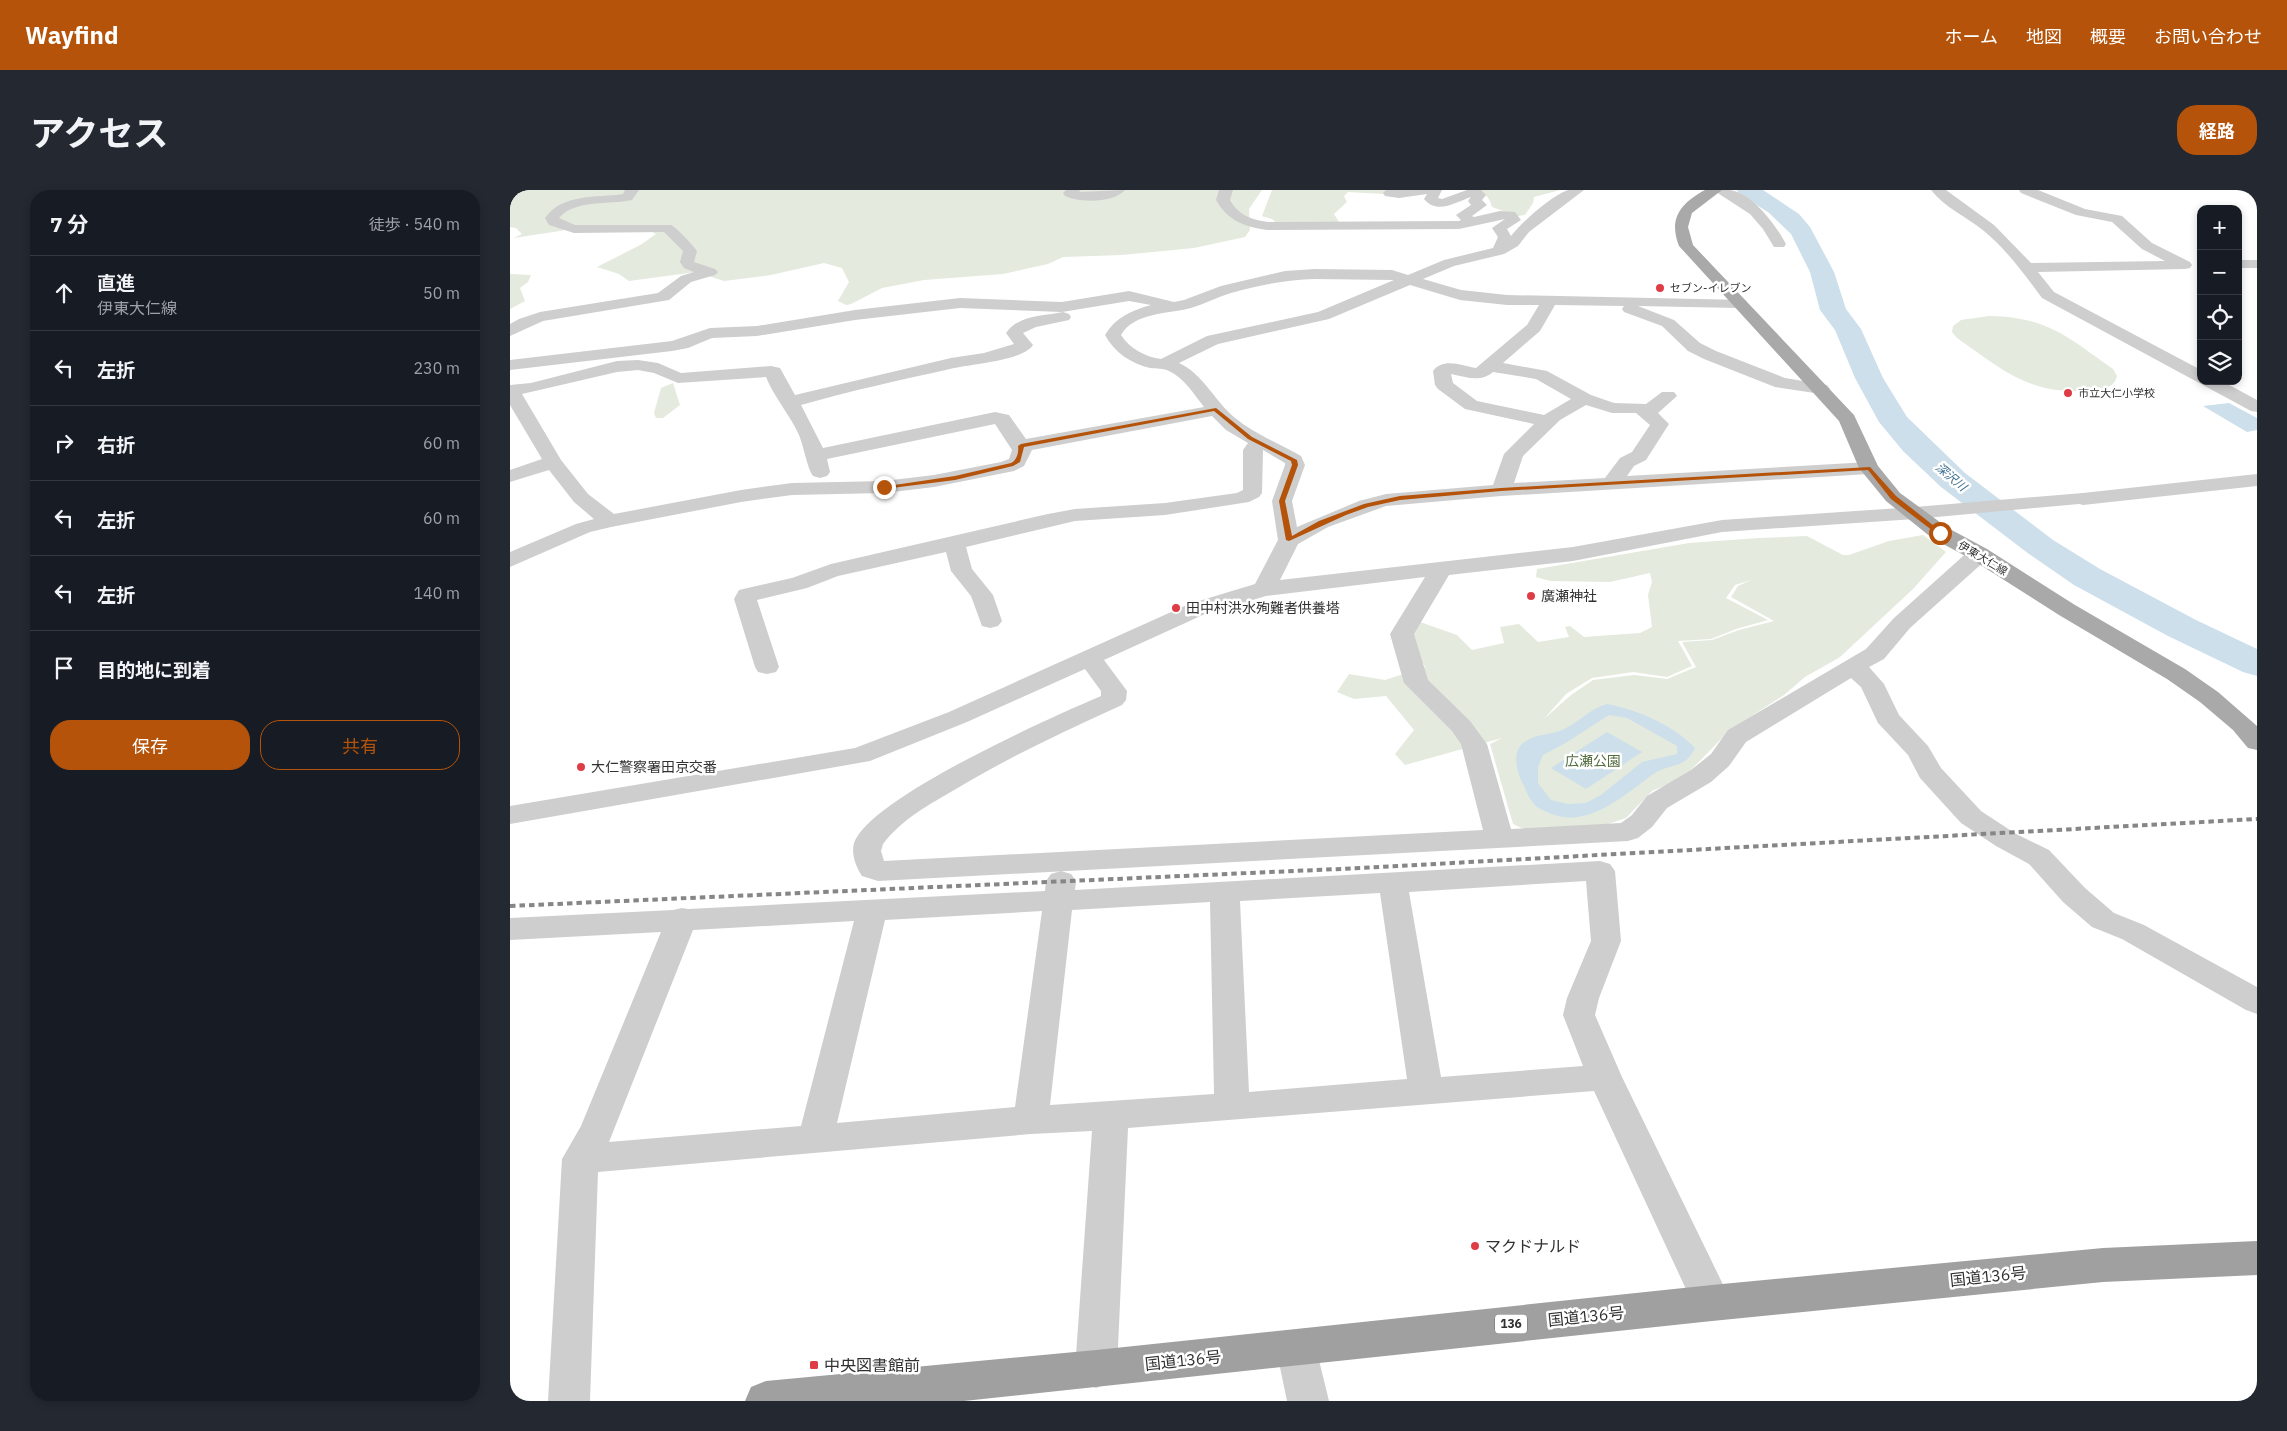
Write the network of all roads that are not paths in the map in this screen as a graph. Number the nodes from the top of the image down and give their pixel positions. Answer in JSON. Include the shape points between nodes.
{"nodes":[{"id":1,"x":632,"y":190,"type":"edge"},
{"id":2,"x":1074,"y":190,"type":"edge"},
{"id":3,"x":1118,"y":190,"type":"edge"},
{"id":4,"x":1226,"y":190,"type":"edge"},
{"id":5,"x":1398,"y":190,"type":"edge"},
{"id":6,"x":1432,"y":190,"type":"edge"},
{"id":7,"x":1577,"y":190,"type":"edge"},
{"id":8,"x":1715,"y":190,"type":"edge"},
{"id":9,"x":1720,"y":190,"type":"edge"},
{"id":10,"x":1938,"y":190,"type":"edge"},
{"id":11,"x":2026,"y":190,"type":"edge"},
{"id":12,"x":1472,"y":223,"type":"junction"},
{"id":13,"x":1779,"y":244,"type":"dead end"},
{"id":14,"x":1499,"y":251,"type":"junction"},
{"id":15,"x":2242,"y":264,"type":"edge"},
{"id":16,"x":2257,"y":264,"type":"edge"},
{"id":17,"x":2184,"y":265,"type":"junction"},
{"id":18,"x":2197,"y":265,"type":"edge"},
{"id":19,"x":2027,"y":268,"type":"junction"},
{"id":20,"x":1409,"y":279,"type":"junction"},
{"id":21,"x":1549,"y":301,"type":"junction"},
{"id":22,"x":1621,"y":302,"type":"junction"},
{"id":23,"x":1739,"y":303,"type":"junction"},
{"id":24,"x":1079,"y":305,"type":"junction"},
{"id":25,"x":1172,"y":306,"type":"junction"},
{"id":26,"x":510,"y":331,"type":"edge"},
{"id":27,"x":1165,"y":364,"type":"junction"},
{"id":28,"x":510,"y":365,"type":"edge"},
{"id":29,"x":1490,"y":366,"type":"junction"},
{"id":30,"x":2197,"y":376,"type":"edge"},
{"id":31,"x":2216,"y":385,"type":"edge"},
{"id":32,"x":1821,"y":389,"type":"junction"},
{"id":33,"x":510,"y":390,"type":"edge"},
{"id":34,"x":510,"y":395,"type":"edge"},
{"id":35,"x":1668,"y":396,"type":"dead end"},
{"id":36,"x":1585,"y":399,"type":"junction"},
{"id":37,"x":790,"y":402,"type":"junction"},
{"id":38,"x":2257,"y":407,"type":"edge"},
{"id":39,"x":1216,"y":410,"type":"junction"},
{"id":40,"x":1646,"y":413,"type":"junction"},
{"id":41,"x":1546,"y":421,"type":"junction"},
{"id":42,"x":1258,"y":442,"type":"junction"},
{"id":43,"x":1021,"y":446,"type":"junction"},
{"id":44,"x":817,"y":455,"type":"junction"},
{"id":45,"x":553,"y":462,"type":"junction"},
{"id":46,"x":1870,"y":468,"type":"junction"},
{"id":47,"x":510,"y":476,"type":"edge"},
{"id":48,"x":2257,"y":480,"type":"edge"},
{"id":49,"x":1611,"y":484,"type":"junction"},
{"id":50,"x":816,"y":488,"type":"junction"},
{"id":51,"x":1501,"y":490,"type":"junction"},
{"id":52,"x":1915,"y":514,"type":"junction"},
{"id":53,"x":610,"y":521,"type":"junction"},
{"id":54,"x":1289,"y":540,"type":"junction"},
{"id":55,"x":955,"y":543,"type":"junction"},
{"id":56,"x":1979,"y":554,"type":"junction"},
{"id":57,"x":510,"y":560,"type":"edge"},
{"id":58,"x":1441,"y":570,"type":"junction"},
{"id":59,"x":1264,"y":589,"type":"junction"},
{"id":60,"x":990,"y":621,"type":"dead end"},
{"id":61,"x":1089,"y":659,"type":"junction"},
{"id":62,"x":1853,"y":666,"type":"junction"},
{"id":63,"x":767,"y":667,"type":"dead end"},
{"id":64,"x":2257,"y":742,"type":"edge"},
{"id":65,"x":510,"y":814,"type":"edge"},
{"id":66,"x":1499,"y":839,"type":"junction"},
{"id":67,"x":1064,"y":861,"type":"junction"},
{"id":68,"x":1393,"y":883,"type":"junction"},
{"id":69,"x":1225,"y":891,"type":"junction"},
{"id":70,"x":1059,"y":900,"type":"junction"},
{"id":71,"x":872,"y":909,"type":"junction"},
{"id":72,"x":682,"y":918,"type":"junction"},
{"id":73,"x":510,"y":928,"type":"edge"},
{"id":74,"x":2257,"y":1002,"type":"edge"},
{"id":75,"x":1605,"y":1077,"type":"junction"},
{"id":76,"x":1426,"y":1090,"type":"junction"},
{"id":77,"x":1232,"y":1106,"type":"junction"},
{"id":78,"x":1111,"y":1116,"type":"junction"},
{"id":79,"x":1031,"y":1120,"type":"junction"},
{"id":80,"x":816,"y":1138,"type":"junction"},
{"id":81,"x":580,"y":1159,"type":"junction"},
{"id":82,"x":2251,"y":1258,"type":"edge"},
{"id":83,"x":1712,"y":1303,"type":"junction"},
{"id":84,"x":1296,"y":1348,"type":"junction"},
{"id":85,"x":1096,"y":1369,"type":"junction"},
{"id":86,"x":570,"y":1401,"type":"edge"},
{"id":87,"x":766,"y":1401,"type":"edge"},
{"id":88,"x":1308,"y":1401,"type":"edge"}],
"edges":[{"from":1,"to":26,"type":"street","via":[[627,197],[570,204],[552,218],[554,222],[574,229],[666,228],[687,246],[689,266],[710,272],[686,279],[663,297],[540,317]]},
{"from":2,"to":3,"type":"street","via":[[1070,193],[1079,196]]},
{"from":4,"to":12,"type":"street","via":[[1223,200],[1235,216],[1252,224]]},
{"from":5,"to":6,"type":"street","via":[[1390,193]]},
{"from":6,"to":12,"type":"street","via":[[1436,191],[1431,199],[1440,203],[1467,191],[1477,193],[1475,201],[1480,205],[1463,215]]},
{"from":7,"to":14,"type":"street","via":[[1548,209]]},
{"from":8,"to":23,"type":"main road","name":"伊東大仁線","via":[[1691,204],[1683,216],[1680,230],[1686,246]]},
{"from":9,"to":13,"type":"street","via":[[1761,217]]},
{"from":10,"to":19,"type":"street","via":[[1989,228]]},
{"from":11,"to":17,"type":"street","via":[[2081,212],[2117,219],[2148,246]]},
{"from":12,"to":14,"type":"street","via":[[1500,215],[1514,217],[1499,228],[1505,237]]},
{"from":14,"to":20,"type":"street","via":[[1449,263]]},
{"from":15,"to":16,"type":"street"},
{"from":17,"to":18,"type":"street"},
{"from":17,"to":19,"type":"street"},
{"from":19,"to":30,"type":"street","via":[[2053,298]]},
{"from":20,"to":21,"type":"street","via":[[1460,295]]},
{"from":20,"to":25,"type":"street","via":[[1372,274],[1300,274],[1226,289],[1188,304]]},
{"from":20,"to":27,"type":"street","via":[[1323,316],[1214,340]]},
{"from":21,"to":22,"type":"street"},
{"from":21,"to":29,"type":"street","via":[[1534,328]]},
{"from":22,"to":23,"type":"street"},
{"from":22,"to":32,"type":"street","via":[[1631,310],[1668,323],[1694,346],[1710,355],[1781,383]]},
{"from":23,"to":32,"type":"main road","name":"伊東大仁線"},
{"from":24,"to":25,"type":"street","via":[[1129,296]]},
{"from":24,"to":28,"type":"street","via":[[1062,308],[994,302],[912,308],[757,331],[710,333],[672,346]]},
{"from":24,"to":37,"type":"street","via":[[1063,317],[1017,329],[1015,336],[1025,345],[1020,348]]},
{"from":25,"to":27,"type":"street","via":[[1138,315],[1118,326],[1113,336],[1119,345],[1139,358]]},
{"from":27,"to":39,"type":"street","via":[[1185,373]]},
{"from":29,"to":36,"type":"street","via":[[1541,375]]},
{"from":29,"to":41,"type":"street","via":[[1480,374],[1446,368],[1442,371],[1444,385],[1470,405]]},
{"from":31,"to":38,"type":"street"},
{"from":32,"to":46,"type":"main road","name":"伊東大仁線","via":[[1847,418]]},
{"from":33,"to":37,"type":"street","via":[[637,365],[651,366],[678,378],[771,371]]},
{"from":34,"to":45,"type":"street","via":[[514,396]]},
{"from":35,"to":40,"type":"street"},
{"from":36,"to":40,"type":"street","via":[[1612,408],[1641,408]]},
{"from":36,"to":41,"type":"street"},
{"from":37,"to":44,"type":"street"},
{"from":39,"to":42,"type":"street","via":[[1234,427]]},
{"from":39,"to":43,"type":"street"},
{"from":40,"to":49,"type":"street","via":[[1660,424],[1639,456],[1627,462]]},
{"from":41,"to":51,"type":"street","via":[[1514,454]]},
{"from":42,"to":54,"type":"street","via":[[1295,462],[1282,501]]},
{"from":42,"to":55,"type":"street","via":[[1253,450],[1252,492],[1242,498],[1165,509],[1061,517]]},
{"from":43,"to":44,"type":"street","via":[[1005,422],[998,418]]},
{"from":43,"to":50,"type":"street","via":[[1020,456],[1013,465],[955,478],[884,487]]},
{"from":44,"to":50,"type":"street","via":[[820,470]]},
{"from":45,"to":47,"type":"street"},
{"from":45,"to":53,"type":"street","via":[[581,498]]},
{"from":46,"to":49,"type":"street"},
{"from":46,"to":52,"type":"main road","name":"伊東大仁線","via":[[1893,497]]},
{"from":48,"to":52,"type":"street"},
{"from":49,"to":51,"type":"street"},
{"from":50,"to":53,"type":"street","via":[[754,494]]},
{"from":51,"to":54,"type":"street","via":[[1386,500],[1321,523]]},
{"from":52,"to":56,"type":"main road","name":"伊東大仁線","via":[[1940,533]]},
{"from":52,"to":58,"type":"street","via":[[1722,526],[1573,554]]},
{"from":53,"to":57,"type":"street","via":[[583,528]]},
{"from":54,"to":59,"type":"street"},
{"from":55,"to":60,"type":"street","via":[[962,571],[982,595]]},
{"from":55,"to":63,"type":"street","via":[[747,594],[745,599]]},
{"from":56,"to":62,"type":"street","via":[[1902,623],[1875,654]]},
{"from":56,"to":64,"type":"main road","name":"伊東大仁線","via":[[2176,674],[2236,719]]},
{"from":58,"to":59,"type":"street"},
{"from":58,"to":66,"type":"street","via":[[1402,634],[1416,683],[1461,726],[1474,744]]},
{"from":59,"to":61,"type":"street","via":[[1197,609]]},
{"from":61,"to":65,"type":"street","via":[[958,717],[861,755]]},
{"from":61,"to":67,"type":"street","via":[[1114,691],[1113,700],[1045,730],[926,794],[877,832],[869,842],[868,851],[872,869],[878,871]]},
{"from":62,"to":66,"type":"street","via":[[1737,736],[1720,760],[1701,776],[1657,802],[1628,832]]},
{"from":62,"to":74,"type":"street","via":[[1872,684],[1887,718],[1971,817],[2039,857],[2074,895],[2103,920],[2133,932]]},
{"from":66,"to":67,"type":"street"},
{"from":67,"to":70,"type":"street"},
{"from":68,"to":69,"type":"street"},
{"from":68,"to":75,"type":"street","via":[[1600,871],[1606,941],[1579,1015]]},
{"from":68,"to":76,"type":"street"},
{"from":69,"to":70,"type":"street"},
{"from":69,"to":77,"type":"street"},
{"from":70,"to":71,"type":"street"},
{"from":70,"to":79,"type":"street"},
{"from":71,"to":72,"type":"street"},
{"from":71,"to":80,"type":"street"},
{"from":72,"to":73,"type":"street"},
{"from":72,"to":81,"type":"street","via":[[597,1131]]},
{"from":75,"to":76,"type":"street"},
{"from":75,"to":83,"type":"street"},
{"from":76,"to":77,"type":"street"},
{"from":77,"to":78,"type":"street"},
{"from":78,"to":79,"type":"street"},
{"from":78,"to":85,"type":"street"},
{"from":79,"to":80,"type":"street"},
{"from":80,"to":81,"type":"street"},
{"from":81,"to":86,"type":"street"},
{"from":82,"to":83,"type":"highway","name":"国道136号","number":"136","via":[[2103,1265]]},
{"from":83,"to":84,"type":"highway","name":"国道136号","number":"136"},
{"from":84,"to":85,"type":"highway","name":"国道136号","number":"136"},
{"from":84,"to":88,"type":"street"},
{"from":85,"to":87,"type":"highway","name":"国道136号","number":"136"}]}
